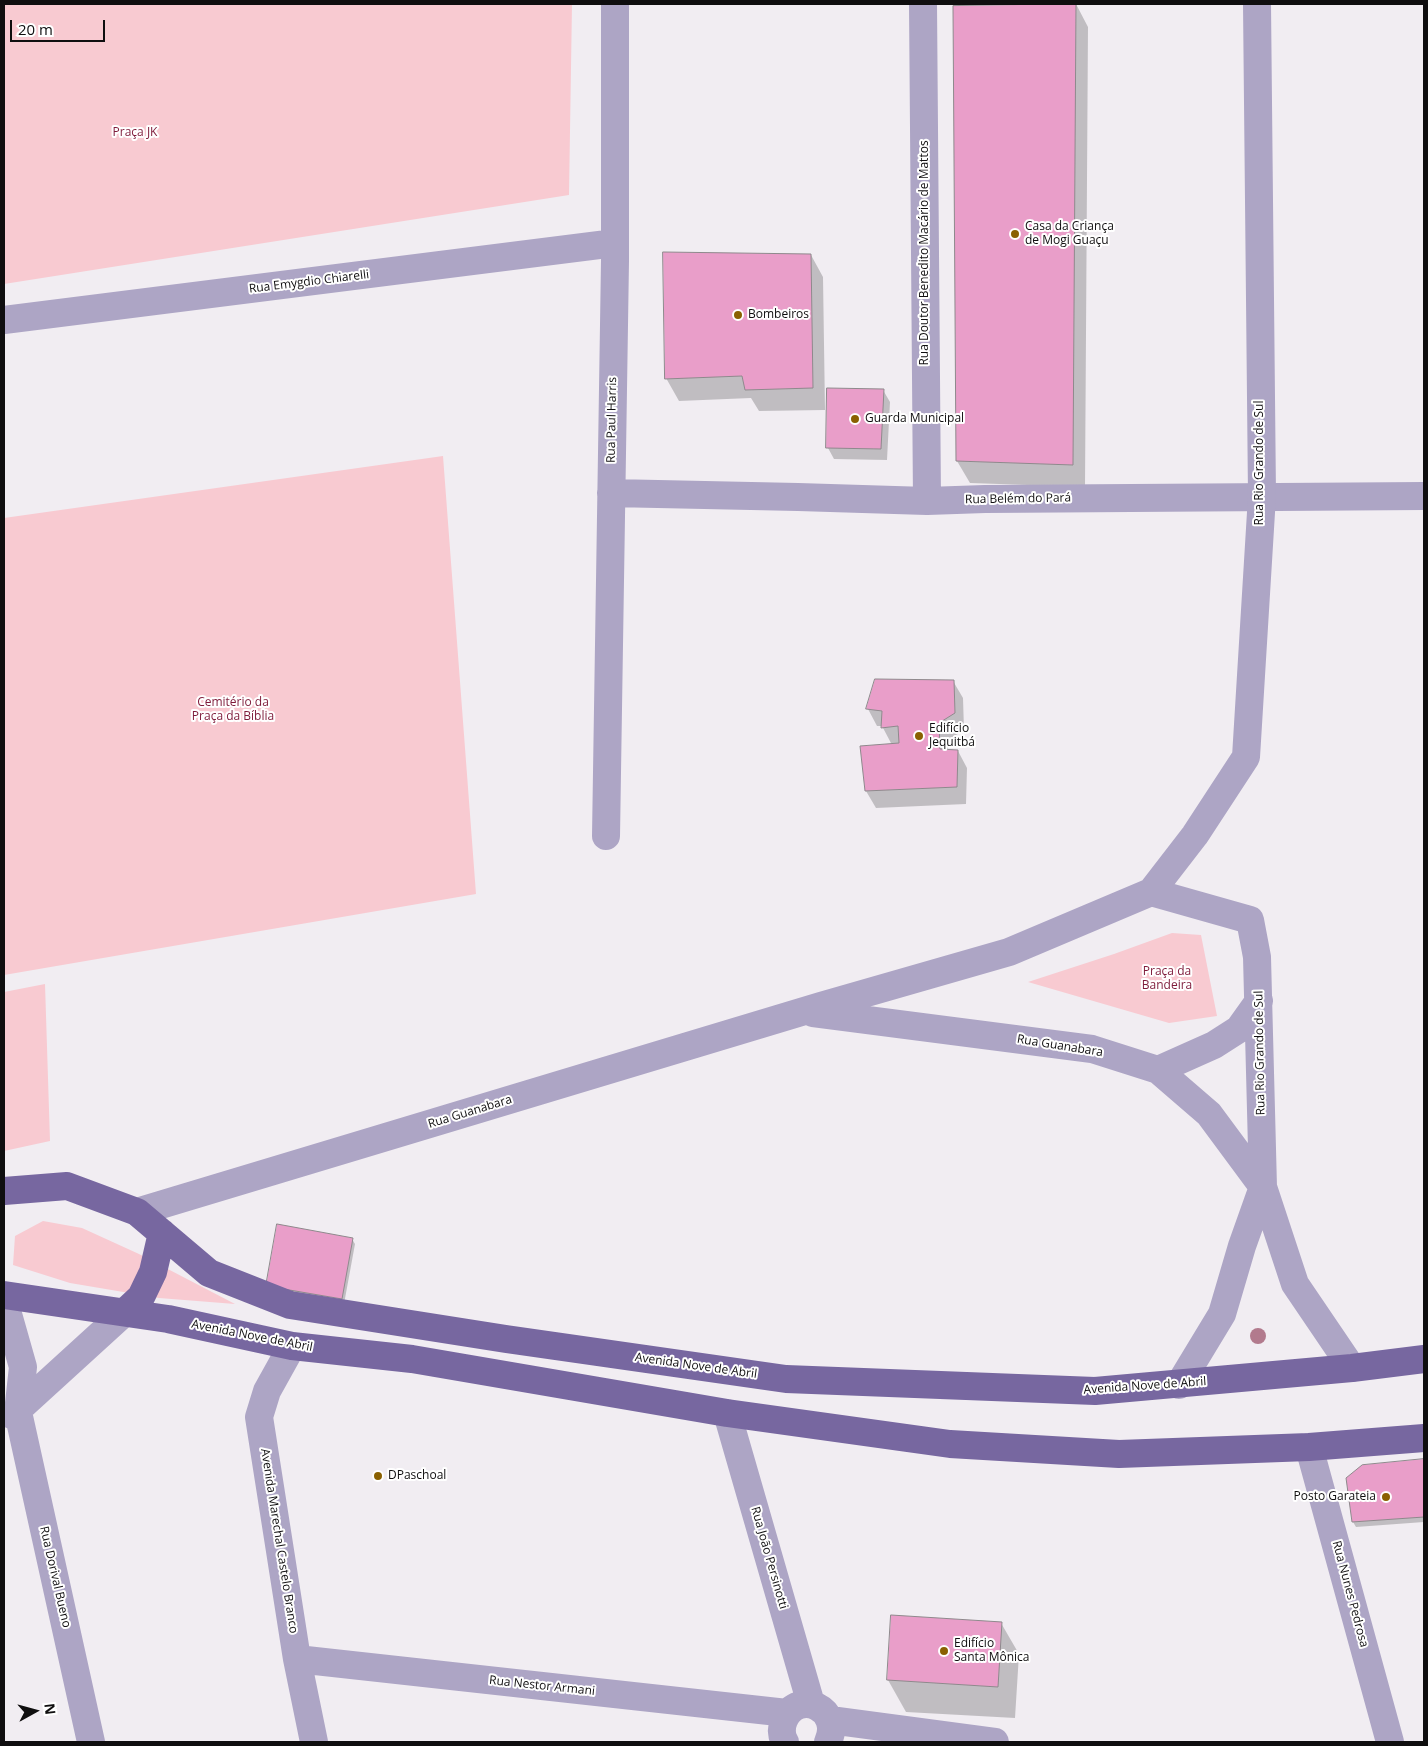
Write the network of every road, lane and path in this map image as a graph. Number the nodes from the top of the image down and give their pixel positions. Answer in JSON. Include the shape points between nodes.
{"nodes":[{"id":1,"x":615,"y":4,"type":"edge"},
{"id":2,"x":923,"y":4,"type":"edge"},
{"id":3,"x":1257,"y":4,"type":"edge"},
{"id":4,"x":615,"y":243,"type":"junction"},
{"id":5,"x":4,"y":320,"type":"edge"},
{"id":6,"x":611,"y":494,"type":"junction"},
{"id":7,"x":1262,"y":496,"type":"junction"},
{"id":8,"x":1424,"y":496,"type":"edge"},
{"id":9,"x":927,"y":501,"type":"junction"},
{"id":10,"x":606,"y":836,"type":"dead end"},
{"id":11,"x":1151,"y":892,"type":"junction"},
{"id":12,"x":1258,"y":1001,"type":"junction"},
{"id":13,"x":802,"y":1012,"type":"junction"},
{"id":14,"x":1158,"y":1070,"type":"junction"},
{"id":15,"x":1263,"y":1187,"type":"junction"},
{"id":16,"x":32,"y":1188,"type":"junction"},
{"id":17,"x":4,"y":1191,"type":"edge"},
{"id":18,"x":4,"y":1202,"type":"edge"},
{"id":19,"x":137,"y":1212,"type":"junction"},
{"id":20,"x":162,"y":1233,"type":"junction"},
{"id":21,"x":4,"y":1295,"type":"edge"},
{"id":22,"x":4,"y":1300,"type":"edge"},
{"id":23,"x":125,"y":1312,"type":"junction"},
{"id":24,"x":292,"y":1346,"type":"junction"},
{"id":25,"x":1424,"y":1359,"type":"edge"},
{"id":26,"x":1352,"y":1368,"type":"junction"},
{"id":27,"x":1179,"y":1385,"type":"junction"},
{"id":28,"x":727,"y":1413,"type":"junction"},
{"id":29,"x":11,"y":1416,"type":"edge"},
{"id":30,"x":1424,"y":1438,"type":"edge"},
{"id":31,"x":1309,"y":1447,"type":"junction"},
{"id":32,"x":297,"y":1659,"type":"junction"},
{"id":33,"x":814,"y":1720,"type":"edge"},
{"id":34,"x":92,"y":1742,"type":"edge"},
{"id":35,"x":314,"y":1742,"type":"edge"},
{"id":36,"x":785,"y":1742,"type":"edge"},
{"id":37,"x":996,"y":1742,"type":"edge"},
{"id":38,"x":1390,"y":1742,"type":"edge"}],
"edges":[{"from":1,"to":4,"type":"street","name":"Rua Paul Harris"},
{"from":2,"to":9,"type":"street","name":"Rua Doutor Benedito Macário de Mattos"},
{"from":3,"to":7,"type":"street","name":"Rua Rio Grando de Sul"},
{"from":4,"to":5,"type":"street","name":"Rua Emygdio Chiarelli"},
{"from":4,"to":6,"type":"street","name":"Rua Paul Harris"},
{"from":6,"to":9,"type":"street","name":"Rua Belém do Pará"},
{"from":6,"to":10,"type":"street","name":"Rua Paul Harris"},
{"from":7,"to":8,"type":"street","name":"Rua Belém do Pará"},
{"from":7,"to":9,"type":"street","name":"Rua Belém do Pará"},
{"from":7,"to":11,"type":"street","name":"Rua Rio Grando de Sul","via":[[1246,757],[1195,835]]},
{"from":11,"to":12,"type":"street","name":"Rua Rio Grando de Sul","via":[[1250,920],[1257,958]]},
{"from":11,"to":13,"type":"street","name":"Rua Guanabara","via":[[1009,952]]},
{"from":12,"to":14,"type":"street","via":[[1239,1029],[1214,1045]]},
{"from":12,"to":15,"type":"street","name":"Rua Rio Grando de Sul"},
{"from":13,"to":14,"type":"street","name":"Rua Guanabara","via":[[1092,1049]]},
{"from":13,"to":19,"type":"street","name":"Rua Guanabara"},
{"from":14,"to":15,"type":"street","name":"Rua Guanabara","via":[[1209,1114]]},
{"from":15,"to":26,"type":"street","name":"Rua Rio Grando de Sul","via":[[1296,1284]]},
{"from":15,"to":27,"type":"street","name":"Rua Rio Grando de Sul","via":[[1222,1314]]},
{"from":16,"to":17,"type":"main road","name":"Avenida Nove de Abril"},
{"from":16,"to":18,"type":"main road"},
{"from":16,"to":19,"type":"main road","name":"Avenida Nove de Abril","via":[[67,1186]]},
{"from":19,"to":20,"type":"main road","name":"Avenida Nove de Abril"},
{"from":20,"to":23,"type":"main road","via":[[153,1272],[141,1297]]},
{"from":20,"to":27,"type":"main road","name":"Avenida Nove de Abril","via":[[209,1273],[290,1305],[506,1338],[786,1379],[1095,1391]]},
{"from":21,"to":23,"type":"main road","name":"Avenida Nove de Abril"},
{"from":22,"to":29,"type":"street","name":"Rua Dorival Bueno","via":[[23,1367]]},
{"from":23,"to":24,"type":"main road","name":"Avenida Nove de Abril"},
{"from":23,"to":29,"type":"street"},
{"from":24,"to":28,"type":"main road","name":"Avenida Nove de Abril","via":[[412,1359]]},
{"from":24,"to":32,"type":"street","name":"Avenida Marechal Castelo Branco","via":[[267,1392],[259,1417]]},
{"from":25,"to":26,"type":"main road","name":"Avenida Nove de Abril"},
{"from":26,"to":27,"type":"main road","name":"Avenida Nove de Abril"},
{"from":28,"to":31,"type":"main road","name":"Avenida Nove de Abril","via":[[950,1444],[1119,1454]]},
{"from":28,"to":33,"type":"street","name":"Rua João Persinotti"},
{"from":29,"to":34,"type":"street","name":"Rua Dorival Bueno"},
{"from":30,"to":31,"type":"main road","name":"Avenida Nove de Abril"},
{"from":31,"to":38,"type":"street","name":"Rua Nunes Pedrosa"},
{"from":32,"to":33,"type":"street","name":"Rua Nestor Armani"},
{"from":32,"to":35,"type":"street","name":"Avenida Marechal Castelo Branco"},
{"from":33,"to":36,"type":"street","via":[[781,1725]]},
{"from":33,"to":37,"type":"street","name":"Rua Nestor Armani"}]}
